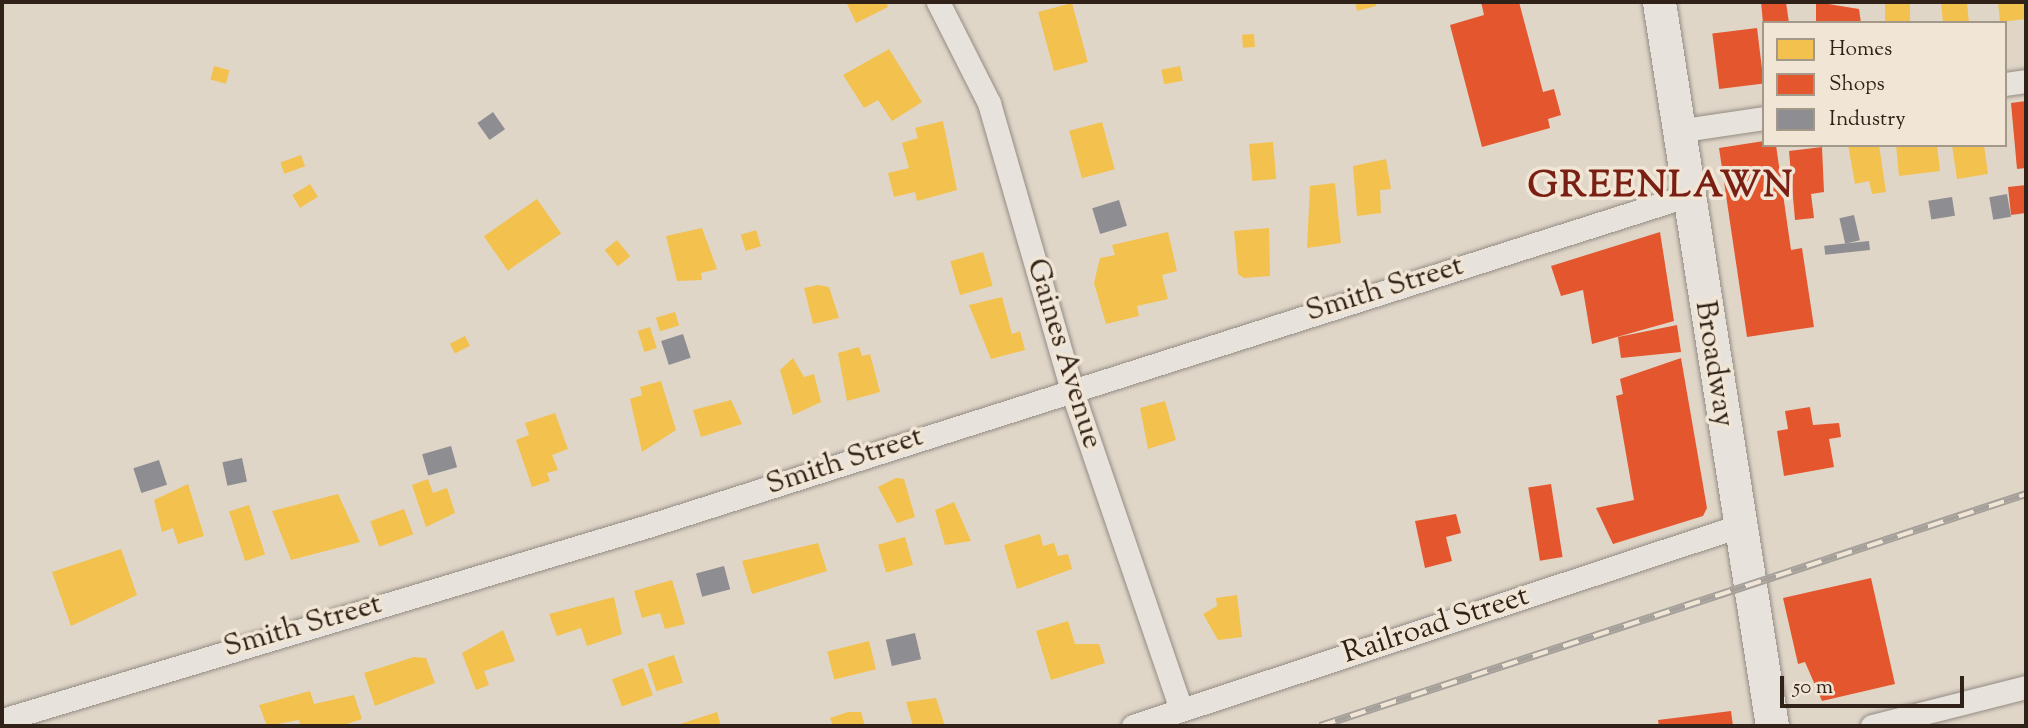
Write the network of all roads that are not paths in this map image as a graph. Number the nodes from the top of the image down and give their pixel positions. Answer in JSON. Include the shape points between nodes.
{"nodes":[{"id":1,"x":938,"y":2,"type":"edge"},
{"id":2,"x":1659,"y":2,"type":"edge"},
{"id":3,"x":2026,"y":81,"type":"edge"},
{"id":4,"x":2007,"y":84,"type":"edge"},
{"id":5,"x":1762,"y":118,"type":"edge"},
{"id":6,"x":1677,"y":131,"type":"junction"},
{"id":7,"x":1686,"y":196,"type":"junction"},
{"id":8,"x":1071,"y":388,"type":"junction"},
{"id":9,"x":1740,"y":526,"type":"junction"},
{"id":10,"x":2026,"y":687,"type":"edge"},
{"id":11,"x":1181,"y":710,"type":"junction"},
{"id":12,"x":2,"y":720,"type":"edge"},
{"id":13,"x":1133,"y":726,"type":"edge"},
{"id":14,"x":1772,"y":726,"type":"edge"},
{"id":15,"x":1872,"y":726,"type":"edge"}],
"edges":[{"from":1,"to":8,"type":"street","name":"Gaines Avenue","via":[[989,103]]},
{"from":2,"to":6,"type":"main road","name":"Broadway"},
{"from":3,"to":4,"type":"street"},
{"from":5,"to":6,"type":"street"},
{"from":6,"to":7,"type":"main road","name":"Broadway"},
{"from":7,"to":8,"type":"street","name":"Smith Street"},
{"from":7,"to":9,"type":"main road","name":"Broadway"},
{"from":8,"to":11,"type":"street","name":"Gaines Avenue"},
{"from":8,"to":12,"type":"street","name":"Smith Street","via":[[651,525]]},
{"from":9,"to":11,"type":"street","name":"Railroad Street"},
{"from":9,"to":14,"type":"main road","name":"Broadway"},
{"from":10,"to":15,"type":"street"},
{"from":11,"to":13,"type":"street","name":"Railroad Street"}]}
